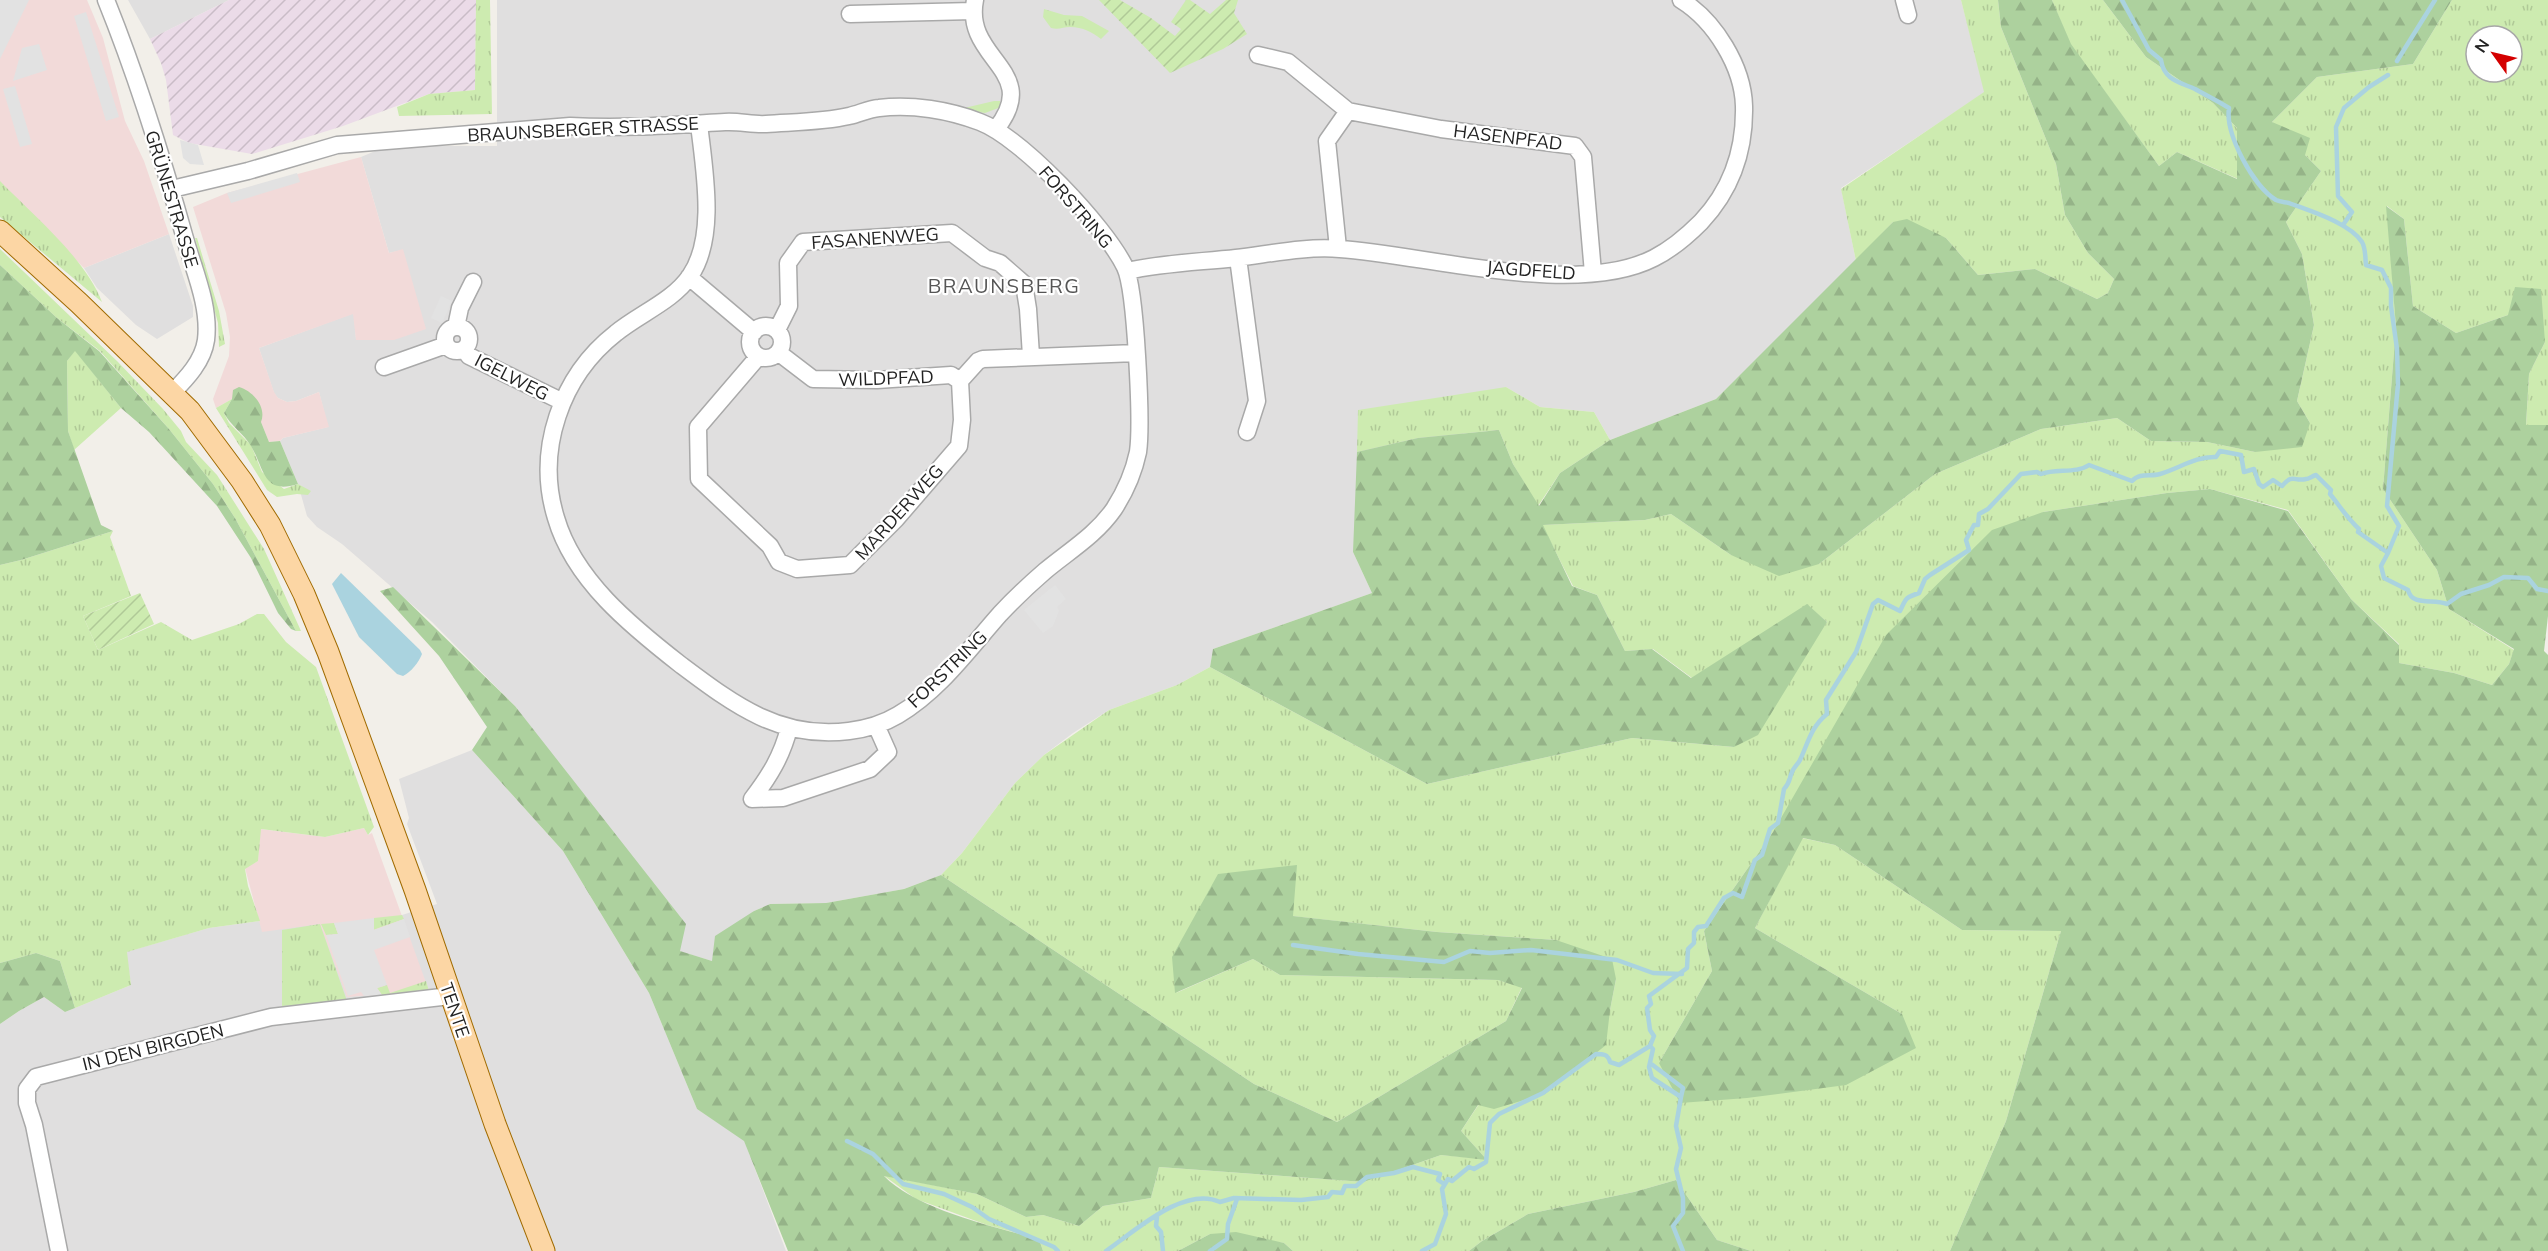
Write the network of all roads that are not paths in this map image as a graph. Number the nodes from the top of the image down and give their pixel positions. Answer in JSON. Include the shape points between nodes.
{"nodes":[{"id":1,"x":106,"y":0,"type":"edge"},
{"id":2,"x":1681,"y":0,"type":"edge"},
{"id":3,"x":974,"y":6,"type":"edge"},
{"id":4,"x":850,"y":14,"type":"dead end"},
{"id":5,"x":1258,"y":55,"type":"dead end"},
{"id":6,"x":1348,"y":111,"type":"junction"},
{"id":7,"x":699,"y":124,"type":"junction"},
{"id":8,"x":996,"y":129,"type":"junction"},
{"id":9,"x":172,"y":189,"type":"junction"},
{"id":10,"x":0,"y":231,"type":"edge"},
{"id":11,"x":1338,"y":248,"type":"junction"},
{"id":12,"x":1238,"y":258,"type":"junction"},
{"id":13,"x":1127,"y":271,"type":"junction"},
{"id":14,"x":1593,"y":273,"type":"junction"},
{"id":15,"x":689,"y":277,"type":"junction"},
{"id":16,"x":473,"y":282,"type":"dead end"},
{"id":17,"x":456,"y":327,"type":"junction"},
{"id":18,"x":777,"y":330,"type":"junction"},
{"id":19,"x":754,"y":332,"type":"junction"},
{"id":20,"x":446,"y":345,"type":"junction"},
{"id":21,"x":464,"y":350,"type":"junction"},
{"id":22,"x":1136,"y":352,"type":"junction"},
{"id":23,"x":779,"y":353,"type":"junction"},
{"id":24,"x":1031,"y":356,"type":"junction"},
{"id":25,"x":759,"y":357,"type":"junction"},
{"id":26,"x":384,"y":367,"type":"dead end"},
{"id":27,"x":960,"y":381,"type":"junction"},
{"id":28,"x":172,"y":393,"type":"junction"},
{"id":29,"x":561,"y":401,"type":"junction"},
{"id":30,"x":1247,"y":432,"type":"dead end"},
{"id":31,"x":876,"y":725,"type":"junction"},
{"id":32,"x":789,"y":728,"type":"junction"},
{"id":33,"x":450,"y":996,"type":"junction"},
{"id":34,"x":59,"y":1251,"type":"edge"},
{"id":35,"x":544,"y":1251,"type":"edge"}],
"edges":[{"from":1,"to":9,"type":"street","name":"GRÜNESTRASSE","via":[[127,51]]},
{"from":2,"to":14,"type":"street","name":"JAGDFELD","via":[[1717,34],[1736,74],[1744,102],[1744,124],[1736,169],[1712,210],[1675,245],[1653,259]]},
{"from":3,"to":4,"type":"street"},
{"from":3,"to":8,"type":"street","via":[[985,46],[1013,93],[1009,110]]},
{"from":5,"to":6,"type":"street","name":"HASENPFAD","via":[[1288,62]]},
{"from":6,"to":11,"type":"street","via":[[1327,141]]},
{"from":6,"to":14,"type":"street","name":"HASENPFAD","via":[[1441,129],[1575,146],[1583,157]]},
{"from":7,"to":8,"type":"street","name":"BRAUNSBERGER STRASSE","via":[[772,123],[899,107],[945,112]]},
{"from":7,"to":9,"type":"street","name":"BRAUNSBERGER STRASSE","via":[[570,126],[337,145]]},
{"from":7,"to":15,"type":"street","name":"FORSTRING","via":[[706,234]]},
{"from":8,"to":13,"type":"street","name":"FORSTRING","via":[[1021,147],[1065,191],[1109,242]]},
{"from":9,"to":28,"type":"street","name":"GRÜNESTRASSE","via":[[202,296],[207,331],[198,362]]},
{"from":10,"to":28,"type":"main road","name":"TENTE"},
{"from":11,"to":12,"type":"street","name":"JAGDFELD"},
{"from":11,"to":14,"type":"street","name":"JAGDFELD","via":[[1515,271]]},
{"from":12,"to":13,"type":"street","name":"JAGDFELD"},
{"from":12,"to":30,"type":"street","via":[[1257,400]]},
{"from":13,"to":22,"type":"street","name":"FORSTRING"},
{"from":15,"to":19,"type":"street"},
{"from":15,"to":29,"type":"street","name":"FORSTRING","via":[[613,334],[592,355]]},
{"from":16,"to":17,"type":"street"},
{"from":17,"to":20,"type":"street","via":[[446,333]]},
{"from":17,"to":21,"type":"street","via":[[468,335],[469,343]]},
{"from":18,"to":19,"type":"street","via":[[765,326]]},
{"from":18,"to":23,"type":"street","via":[[783,341]]},
{"from":18,"to":24,"type":"street","name":"FASANENWEG","via":[[789,306],[788,263],[803,242],[952,233],[985,258],[1000,263],[1024,284]]},
{"from":19,"to":25,"type":"street","via":[[750,345]]},
{"from":20,"to":21,"type":"street","via":[[452,351]]},
{"from":20,"to":26,"type":"street"},
{"from":21,"to":29,"type":"street","name":"IGELWEG","via":[[508,377]]},
{"from":22,"to":24,"type":"street","name":"WILDPFAD"},
{"from":22,"to":31,"type":"street","name":"FORSTRING","via":[[1138,450],[1130,479],[1114,508],[1095,531],[1001,613],[937,683],[896,716]]},
{"from":23,"to":25,"type":"street"},
{"from":23,"to":27,"type":"street","name":"WILDPFAD","via":[[813,379],[951,375]]},
{"from":24,"to":27,"type":"street","name":"WILDPFAD","via":[[983,359]]},
{"from":25,"to":27,"type":"street","name":"MARDERWEG","via":[[698,427],[699,479],[771,546],[779,562],[797,569],[850,565],[896,519],[958,446],[962,420]]},
{"from":28,"to":33,"type":"main road","name":"TENTE","via":[[242,481],[286,556],[328,652]]},
{"from":29,"to":32,"type":"street","name":"FORSTRING","via":[[554,424],[549,475],[551,501],[574,559],[605,599],[671,657],[729,700],[773,724]]},
{"from":31,"to":32,"type":"street","name":"FORSTRING","via":[[833,733]]},
{"from":31,"to":32,"type":"street","via":[[888,752],[870,769],[783,798],[752,799],[784,750]]},
{"from":33,"to":34,"type":"street","name":"IN DEN BIRGDEN","via":[[271,1017],[36,1077],[27,1089],[27,1103]]},
{"from":33,"to":35,"type":"main road","name":"TENTE"}]}
